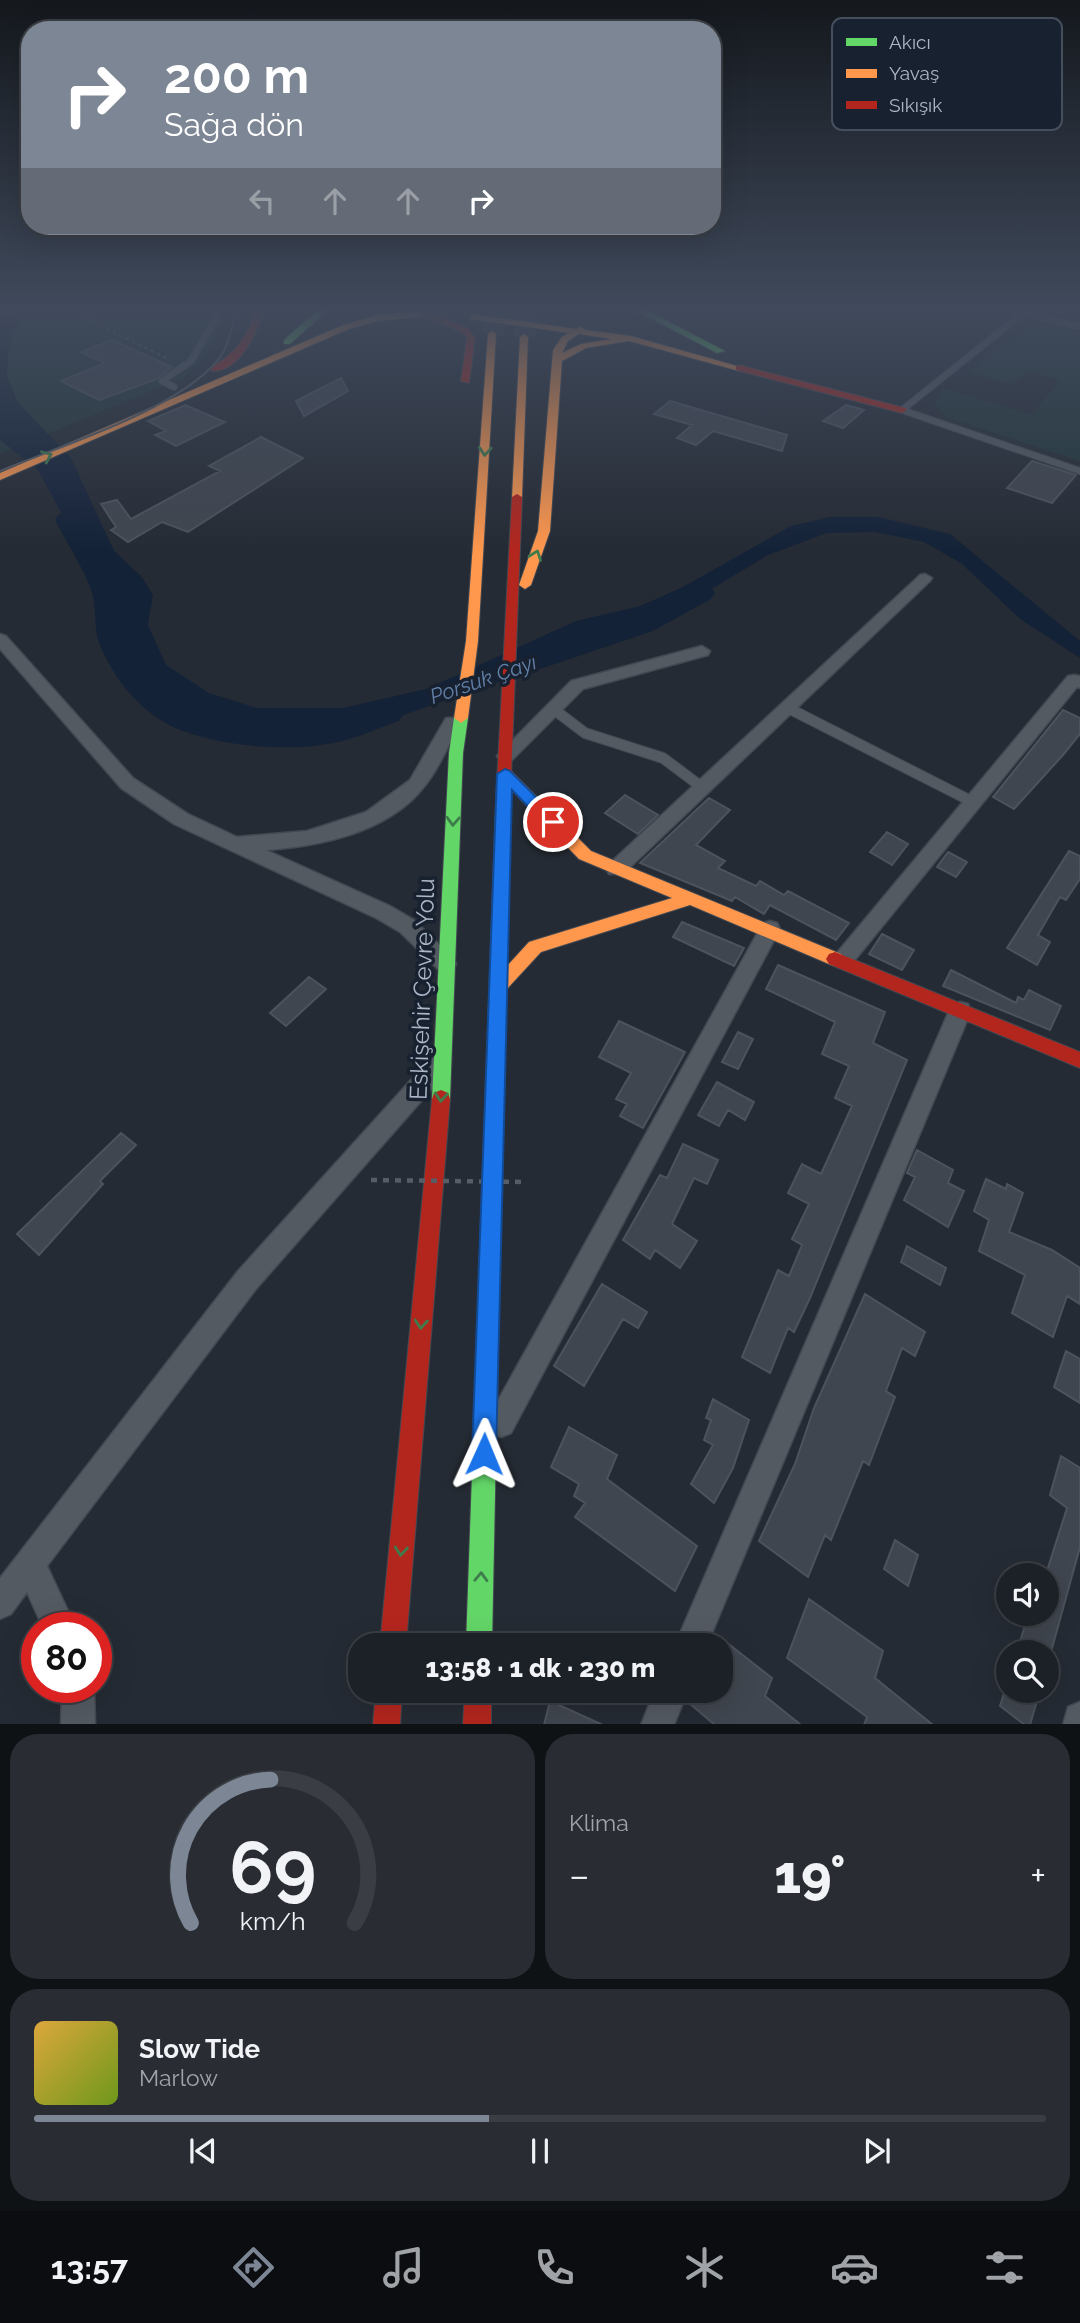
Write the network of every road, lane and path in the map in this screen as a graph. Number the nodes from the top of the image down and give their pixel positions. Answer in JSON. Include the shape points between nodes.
{"nodes":[{"id":1,"x":166,"y":390,"type":"edge"},
{"id":2,"x":197,"y":390,"type":"edge"},
{"id":3,"x":467,"y":390,"type":"edge"},
{"id":4,"x":488,"y":390,"type":"edge"},
{"id":5,"x":522,"y":390,"type":"edge"},
{"id":6,"x":555,"y":390,"type":"edge"},
{"id":7,"x":811,"y":390,"type":"edge"},
{"id":8,"x":846,"y":390,"type":"edge"},
{"id":9,"x":927,"y":390,"type":"edge"},
{"id":10,"x":466,"y":398,"type":"dead end"},
{"id":11,"x":902,"y":410,"type":"junction"},
{"id":12,"x":4,"y":469,"type":"edge"},
{"id":13,"x":1080,"y":471,"type":"edge"},
{"id":14,"x":464,"y":522,"type":"dead end"},
{"id":15,"x":925,"y":578,"type":"dead end"},
{"id":16,"x":513,"y":619,"type":"junction"},
{"id":17,"x":0,"y":639,"type":"edge"},
{"id":18,"x":472,"y":641,"type":"junction"},
{"id":19,"x":702,"y":651,"type":"dead end"},
{"id":20,"x":1080,"y":683,"type":"edge"},
{"id":21,"x":461,"y":706,"type":"junction"},
{"id":22,"x":552,"y":708,"type":"junction"},
{"id":23,"x":788,"y":708,"type":"junction"},
{"id":24,"x":506,"y":756,"type":"junction"},
{"id":25,"x":505,"y":774,"type":"junction"},
{"id":26,"x":703,"y":788,"type":"junction"},
{"id":27,"x":973,"y":802,"type":"junction"},
{"id":28,"x":229,"y":843,"type":"junction"},
{"id":29,"x":616,"y":869,"type":"junction"},
{"id":30,"x":693,"y":898,"type":"junction"},
{"id":31,"x":770,"y":929,"type":"junction"},
{"id":32,"x":843,"y":960,"type":"junction"},
{"id":33,"x":446,"y":964,"type":"junction"},
{"id":34,"x":496,"y":989,"type":"junction"},
{"id":35,"x":960,"y":1011,"type":"junction"},
{"id":36,"x":445,"y":1058,"type":"junction"},
{"id":37,"x":1080,"y":1060,"type":"edge"},
{"id":38,"x":371,"y":1180,"type":"dead end"},
{"id":39,"x":527,"y":1182,"type":"dead end"},
{"id":40,"x":484,"y":1454,"type":"junction"},
{"id":41,"x":30,"y":1564,"type":"junction"},
{"id":42,"x":0,"y":1603,"type":"edge"},
{"id":43,"x":52,"y":1612,"type":"edge"},
{"id":44,"x":394,"y":1633,"type":"edge"},
{"id":45,"x":479,"y":1633,"type":"edge"},
{"id":46,"x":696,"y":1633,"type":"edge"},
{"id":47,"x":78,"y":1703,"type":"edge"},
{"id":48,"x":388,"y":1703,"type":"edge"},
{"id":49,"x":478,"y":1703,"type":"edge"},
{"id":50,"x":666,"y":1703,"type":"edge"},
{"id":51,"x":78,"y":1724,"type":"edge"},
{"id":52,"x":386,"y":1724,"type":"edge"},
{"id":53,"x":477,"y":1724,"type":"edge"},
{"id":54,"x":657,"y":1724,"type":"edge"}],
"edges":[{"from":1,"to":12,"type":"main road","via":[[65,432]]},
{"from":12,"to":2,"type":"main road","one_way":true,"via":[[81,442]]},
{"from":3,"to":10,"type":"main road"},
{"from":4,"to":18,"type":"main road","name":"Eskişehir Çevre Yolu","one_way":true},
{"from":5,"to":16,"type":"main road"},
{"from":16,"to":6,"type":"main road","one_way":true,"via":[[544,531]]},
{"from":7,"to":11,"type":"main road"},
{"from":8,"to":11,"type":"main road"},
{"from":9,"to":11,"type":"lane"},
{"from":11,"to":13,"type":"lane"},
{"from":14,"to":18,"type":"main road"},
{"from":15,"to":23,"type":"street"},
{"from":16,"to":24,"type":"main road"},
{"from":17,"to":28,"type":"street","via":[[127,783],[181,819]]},
{"from":18,"to":21,"type":"main road","name":"Eskişehir Çevre Yolu"},
{"from":19,"to":22,"type":"street","via":[[577,685]]},
{"from":20,"to":27,"type":"street","via":[[1074,680]]},
{"from":21,"to":28,"type":"street","via":[[411,790],[384,810],[326,835],[271,844]]},
{"from":21,"to":33,"type":"main road","name":"Eskişehir Çevre Yolu","one_way":true},
{"from":22,"to":24,"type":"street"},
{"from":22,"to":26,"type":"lane","via":[[585,733],[663,758]]},
{"from":23,"to":26,"type":"street"},
{"from":23,"to":27,"type":"lane"},
{"from":24,"to":25,"type":"main road"},
{"from":25,"to":29,"type":"main road","via":[[585,855]]},
{"from":25,"to":34,"type":"main road"},
{"from":26,"to":29,"type":"street"},
{"from":27,"to":32,"type":"street"},
{"from":28,"to":33,"type":"street","via":[[383,912],[407,926]]},
{"from":29,"to":30,"type":"main road"},
{"from":30,"to":31,"type":"main road"},
{"from":30,"to":34,"type":"main road","via":[[535,947]]},
{"from":31,"to":32,"type":"main road"},
{"from":31,"to":40,"type":"street"},
{"from":32,"to":35,"type":"main road"},
{"from":33,"to":36,"type":"main road","name":"Eskişehir Çevre Yolu"},
{"from":34,"to":40,"type":"main road"},
{"from":35,"to":37,"type":"main road"},
{"from":35,"to":46,"type":"street"},
{"from":36,"to":41,"type":"street","via":[[247,1280]]},
{"from":36,"to":44,"type":"main road","name":"Eskişehir Çevre Yolu","one_way":true},
{"from":38,"to":39,"type":"path","bridge":true},
{"from":45,"to":40,"type":"main road","one_way":true},
{"from":41,"to":42,"type":"street"},
{"from":41,"to":43,"type":"street"},
{"from":47,"to":51,"type":"street"},
{"from":48,"to":52,"type":"main road"},
{"from":49,"to":53,"type":"main road"},
{"from":50,"to":54,"type":"street"}]}
